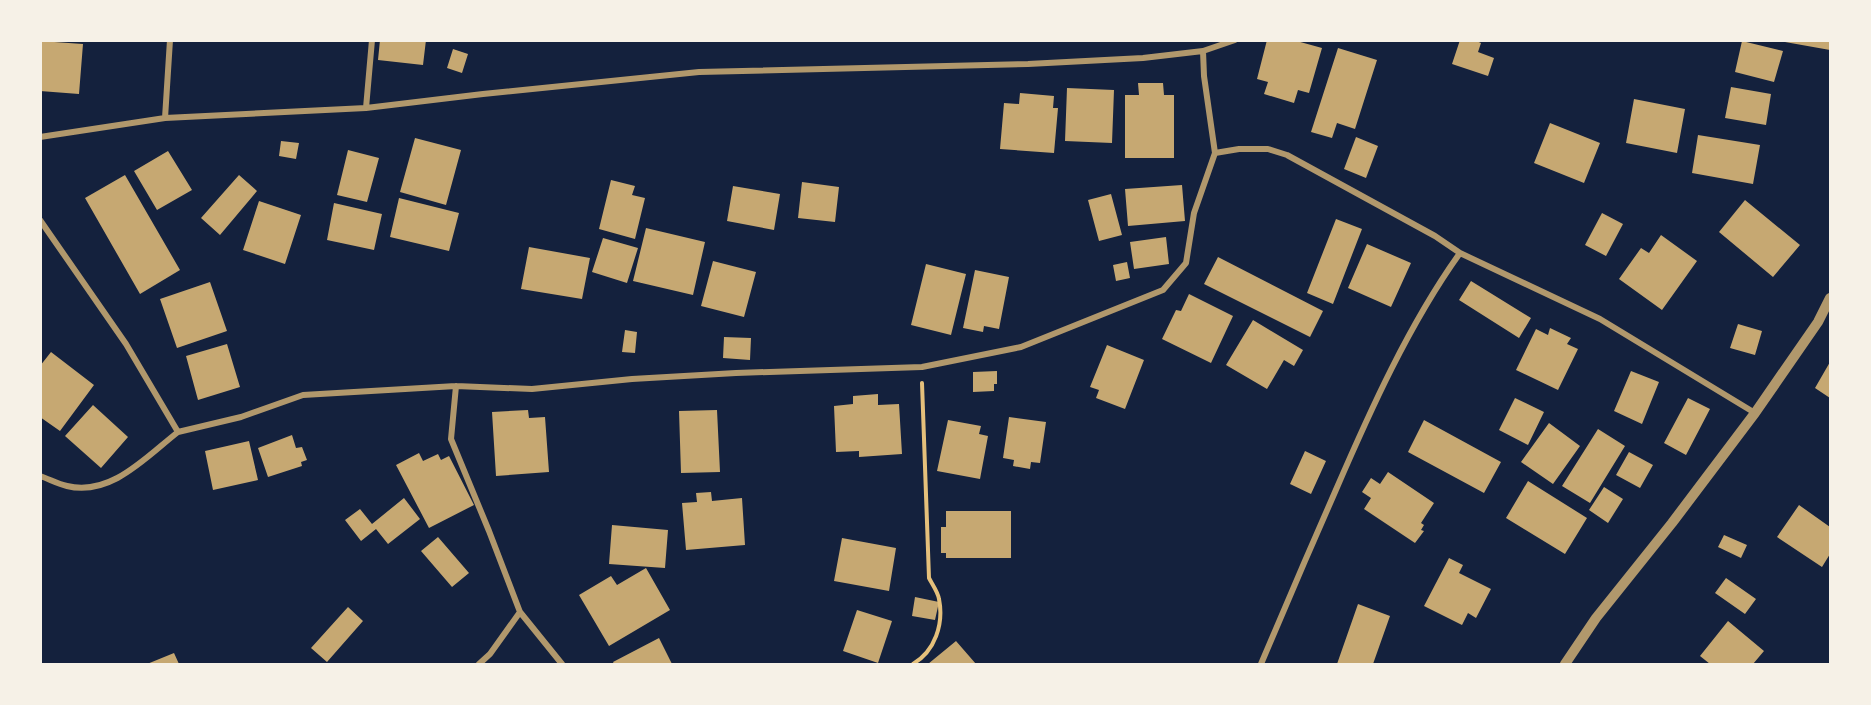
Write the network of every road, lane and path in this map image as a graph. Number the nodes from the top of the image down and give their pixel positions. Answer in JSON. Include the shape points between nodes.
{"nodes":[{"id":1,"x":170,"y":40,"type":"edge"},
{"id":2,"x":372,"y":40,"type":"edge"},
{"id":3,"x":1235,"y":40,"type":"edge"},
{"id":4,"x":1203,"y":51,"type":"junction"},
{"id":5,"x":366,"y":108,"type":"junction"},
{"id":6,"x":165,"y":118,"type":"junction"},
{"id":7,"x":40,"y":137,"type":"edge"},
{"id":8,"x":1215,"y":153,"type":"junction"},
{"id":9,"x":40,"y":220,"type":"edge"},
{"id":10,"x":1460,"y":253,"type":"junction"},
{"id":11,"x":1830,"y":298,"type":"edge"},
{"id":12,"x":922,"y":367,"type":"junction"},
{"id":13,"x":456,"y":386,"type":"junction"},
{"id":14,"x":1755,"y":413,"type":"junction"},
{"id":15,"x":178,"y":432,"type":"junction"},
{"id":16,"x":40,"y":476,"type":"edge"},
{"id":17,"x":520,"y":612,"type":"junction"},
{"id":18,"x":479,"y":664,"type":"edge"},
{"id":19,"x":562,"y":664,"type":"edge"},
{"id":20,"x":914,"y":664,"type":"edge"},
{"id":21,"x":1261,"y":664,"type":"edge"},
{"id":22,"x":1566,"y":664,"type":"edge"}],
"edges":[{"from":1,"to":6,"type":"street"},
{"from":2,"to":5,"type":"street"},
{"from":3,"to":4,"type":"street"},
{"from":4,"to":5,"type":"street","via":[[1028,64],[699,72]]},
{"from":4,"to":8,"type":"street"},
{"from":5,"to":6,"type":"street"},
{"from":6,"to":7,"type":"street"},
{"from":8,"to":10,"type":"street","via":[[1268,148],[1287,155]]},
{"from":8,"to":12,"type":"street","via":[[1194,213],[1186,263],[1163,290],[1020,347]]},
{"from":9,"to":15,"type":"street","via":[[126,344]]},
{"from":10,"to":14,"type":"street","via":[[1600,319]]},
{"from":10,"to":21,"type":"street","via":[[1440,280],[1379,394]]},
{"from":11,"to":14,"type":"street","via":[[1818,322]]},
{"from":12,"to":13,"type":"street","via":[[736,373],[532,389]]},
{"from":12,"to":20,"type":"path","via":[[929,578],[939,597],[939,630],[927,655]]},
{"from":13,"to":15,"type":"street","via":[[303,395],[241,417]]},
{"from":13,"to":17,"type":"street","via":[[451,439]]},
{"from":14,"to":22,"type":"street","via":[[1596,618]]},
{"from":15,"to":16,"type":"street","via":[[117,480],[91,488],[69,487]]},
{"from":17,"to":18,"type":"street"},
{"from":17,"to":19,"type":"street"}]}
